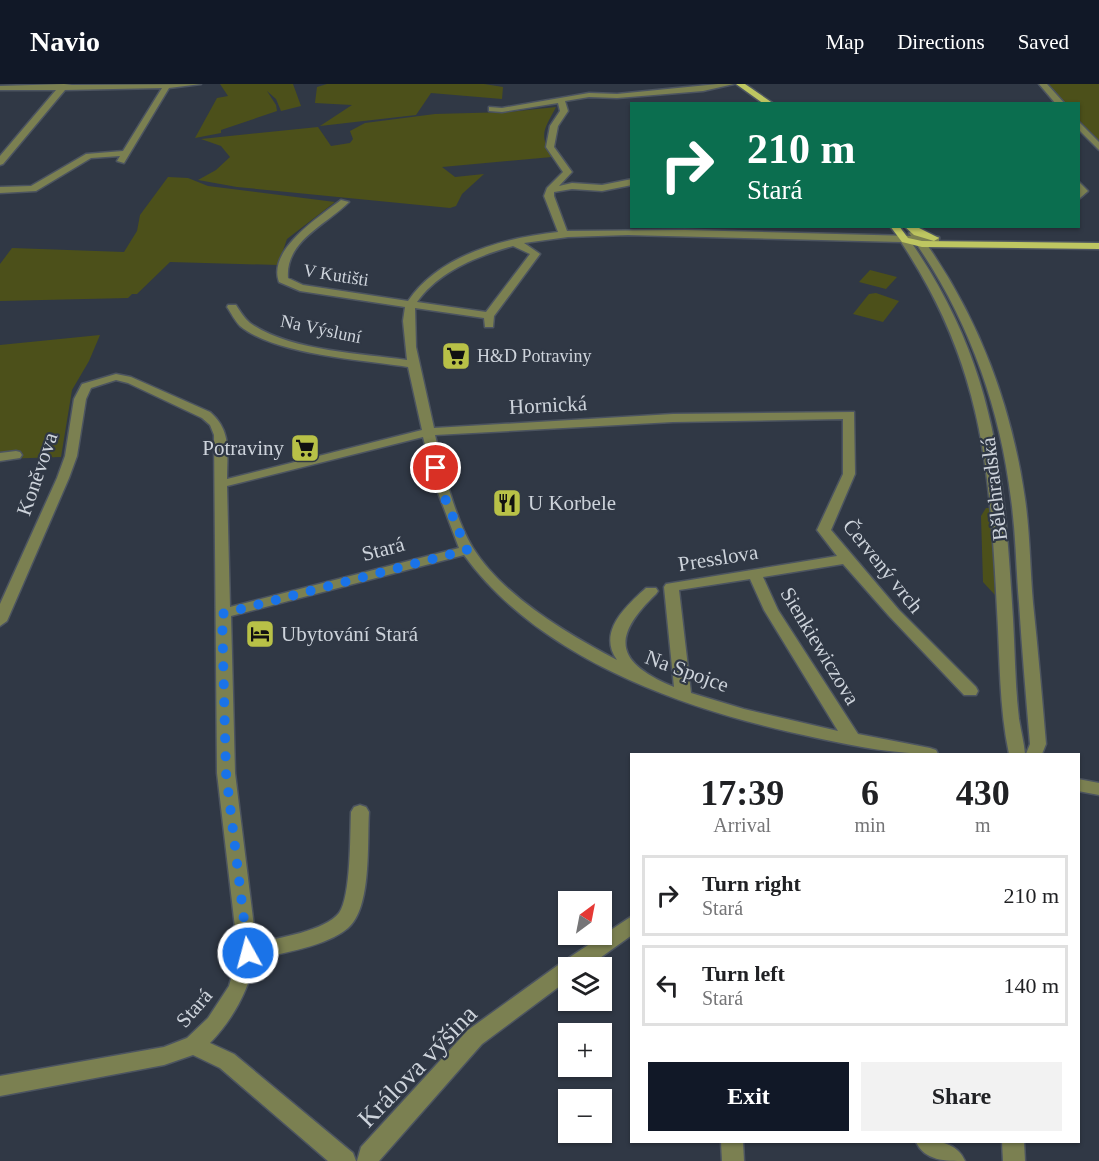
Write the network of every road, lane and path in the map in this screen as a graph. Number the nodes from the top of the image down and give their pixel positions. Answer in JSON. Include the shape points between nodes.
{"nodes":[{"id":1,"x":197,"y":84,"type":"edge"},
{"id":2,"x":673,"y":84,"type":"edge"},
{"id":3,"x":729,"y":84,"type":"edge"},
{"id":4,"x":1043,"y":84,"type":"edge"},
{"id":5,"x":167,"y":85,"type":"edge"},
{"id":6,"x":66,"y":86,"type":"edge"},
{"id":7,"x":125,"y":86,"type":"edge"},
{"id":8,"x":744,"y":86,"type":"edge"},
{"id":9,"x":708,"y":87,"type":"edge"},
{"id":10,"x":0,"y":88,"type":"edge"},
{"id":11,"x":561,"y":99,"type":"junction"},
{"id":12,"x":756,"y":102,"type":"edge"},
{"id":13,"x":767,"y":102,"type":"edge"},
{"id":14,"x":1059,"y":102,"type":"edge"},
{"id":15,"x":492,"y":109,"type":"dead end"},
{"id":16,"x":1080,"y":125,"type":"edge"},
{"id":17,"x":1099,"y":147,"type":"edge"},
{"id":18,"x":5,"y":150,"type":"edge"},
{"id":19,"x":0,"y":162,"type":"edge"},
{"id":20,"x":630,"y":182,"type":"edge"},
{"id":21,"x":1080,"y":186,"type":"edge"},
{"id":22,"x":0,"y":190,"type":"edge"},
{"id":23,"x":550,"y":190,"type":"junction"},
{"id":24,"x":1080,"y":195,"type":"dead end"},
{"id":25,"x":344,"y":202,"type":"dead end"},
{"id":26,"x":896,"y":228,"type":"edge"},
{"id":27,"x":909,"y":228,"type":"edge"},
{"id":28,"x":730,"y":230,"type":"edge"},
{"id":29,"x":564,"y":235,"type":"junction"},
{"id":30,"x":876,"y":238,"type":"junction"},
{"id":31,"x":1099,"y":240,"type":"edge"},
{"id":32,"x":938,"y":242,"type":"junction"},
{"id":33,"x":515,"y":243,"type":"junction"},
{"id":34,"x":915,"y":243,"type":"junction"},
{"id":35,"x":1099,"y":246,"type":"edge"},
{"id":36,"x":932,"y":259,"type":"junction"},
{"id":37,"x":412,"y":303,"type":"junction"},
{"id":38,"x":232,"y":307,"type":"dead end"},
{"id":39,"x":414,"y":364,"type":"junction"},
{"id":40,"x":429,"y":432,"type":"junction"},
{"id":41,"x":848,"y":448,"type":"joint"},
{"id":42,"x":16,"y":455,"type":"dead end"},
{"id":43,"x":0,"y":457,"type":"edge"},
{"id":44,"x":221,"y":484,"type":"junction"},
{"id":45,"x":467,"y":550,"type":"junction"},
{"id":46,"x":845,"y":559,"type":"junction"},
{"id":47,"x":755,"y":574,"type":"junction"},
{"id":48,"x":651,"y":591,"type":"dead end"},
{"id":49,"x":222,"y":614,"type":"junction"},
{"id":50,"x":0,"y":621,"type":"edge"},
{"id":51,"x":640,"y":677,"type":"junction"},
{"id":52,"x":970,"y":691,"type":"dead end"},
{"id":53,"x":683,"y":697,"type":"junction"},
{"id":54,"x":852,"y":739,"type":"junction"},
{"id":55,"x":925,"y":753,"type":"edge"},
{"id":56,"x":1017,"y":753,"type":"edge"},
{"id":57,"x":1034,"y":753,"type":"edge"},
{"id":58,"x":1080,"y":785,"type":"edge"},
{"id":59,"x":1099,"y":789,"type":"edge"},
{"id":60,"x":360,"y":812,"type":"dead end"},
{"id":61,"x":630,"y":925,"type":"edge"},
{"id":62,"x":248,"y":953,"type":"junction"},
{"id":63,"x":585,"y":957,"type":"edge"},
{"id":64,"x":558,"y":976,"type":"edge"},
{"id":65,"x":194,"y":1045,"type":"junction"},
{"id":66,"x":0,"y":1086,"type":"edge"},
{"id":67,"x":732,"y":1143,"type":"edge"},
{"id":68,"x":928,"y":1143,"type":"edge"},
{"id":69,"x":1013,"y":1143,"type":"edge"},
{"id":70,"x":345,"y":1161,"type":"edge"},
{"id":71,"x":368,"y":1161,"type":"edge"},
{"id":72,"x":733,"y":1161,"type":"edge"},
{"id":73,"x":954,"y":1161,"type":"edge"},
{"id":74,"x":1014,"y":1161,"type":"edge"}],
"edges":[{"from":1,"to":5,"type":"street"},
{"from":2,"to":9,"type":"street"},
{"from":3,"to":9,"type":"street"},
{"from":3,"to":12,"type":"main road"},
{"from":4,"to":14,"type":"street"},
{"from":5,"to":7,"type":"street"},
{"from":5,"to":22,"type":"street","via":[[123,157],[89,156],[33,189]]},
{"from":6,"to":7,"type":"street"},
{"from":6,"to":10,"type":"street"},
{"from":6,"to":18,"type":"street"},
{"from":8,"to":13,"type":"main road"},
{"from":9,"to":11,"type":"street"},
{"from":11,"to":15,"type":"street"},
{"from":11,"to":23,"type":"street","via":[[564,111],[554,126],[550,147],[568,172]]},
{"from":16,"to":17,"type":"street"},
{"from":18,"to":19,"type":"street"},
{"from":20,"to":23,"type":"street"},
{"from":21,"to":24,"type":"street","via":[[1084,190]]},
{"from":23,"to":29,"type":"street"},
{"from":25,"to":37,"type":"street","name":"V Kutišti","via":[[289,250],[281,273],[283,280],[300,288]]},
{"from":26,"to":30,"type":"street","via":[[889,236]]},
{"from":26,"to":34,"type":"main road"},
{"from":27,"to":32,"type":"main road"},
{"from":27,"to":34,"type":"street"},
{"from":28,"to":29,"type":"street"},
{"from":28,"to":30,"type":"street"},
{"from":29,"to":33,"type":"street"},
{"from":30,"to":34,"type":"street"},
{"from":31,"to":32,"type":"main road"},
{"from":32,"to":34,"type":"main road"},
{"from":32,"to":35,"type":"main road"},
{"from":32,"to":36,"type":"street"},
{"from":33,"to":37,"type":"street","via":[[458,263],[433,280]]},
{"from":33,"to":37,"type":"street","name":"V Kutišti","via":[[535,254],[489,320]]},
{"from":34,"to":36,"type":"street","name":"Bělehradská"},
{"from":34,"to":56,"type":"street","name":"Bělehradská","via":[[970,365],[988,431],[997,490],[1011,719]]},
{"from":36,"to":57,"type":"street","name":"Bělehradská","via":[[975,336],[1005,429],[1016,487],[1038,744]]},
{"from":37,"to":39,"type":"street","via":[[408,321]]},
{"from":38,"to":39,"type":"street","name":"Na Výsluní","via":[[247,326],[282,341]]},
{"from":39,"to":40,"type":"street"},
{"from":40,"to":41,"type":"street","name":"Hornická","via":[[673,418],[850,415]]},
{"from":40,"to":44,"type":"street","name":"Hornická"},
{"from":40,"to":45,"type":"street","via":[[441,489]]},
{"from":41,"to":46,"type":"street","name":"Červený vrch","via":[[849,474],[824,530]]},
{"from":42,"to":43,"type":"street"},
{"from":44,"to":49,"type":"street"},
{"from":44,"to":50,"type":"street","name":"Koněvova","via":[[220,435],[216,424],[206,415],[131,380],[117,377],[86,386],[80,399],[71,456]]},
{"from":45,"to":49,"type":"street","name":"Stará"},
{"from":45,"to":51,"type":"street","name":"Na Spojce","via":[[530,614],[598,658]]},
{"from":46,"to":47,"type":"street","name":"Presslova"},
{"from":46,"to":52,"type":"street","name":"Červený vrch","via":[[903,625]]},
{"from":47,"to":53,"type":"street","name":"Presslova","via":[[671,586]]},
{"from":47,"to":54,"type":"street","name":"Sienkiewiczova","via":[[771,610]]},
{"from":48,"to":51,"type":"street","via":[[629,611],[617,636],[617,649]]},
{"from":49,"to":62,"type":"street","name":"Stará","via":[[226,773]]},
{"from":51,"to":53,"type":"street","name":"Na Spojce"},
{"from":53,"to":54,"type":"street","name":"Na Spojce"},
{"from":54,"to":55,"type":"street","name":"Na Spojce"},
{"from":58,"to":59,"type":"street"},
{"from":60,"to":62,"type":"street","via":[[353,898],[347,919],[331,930]]},
{"from":61,"to":63,"type":"street","name":"Králova výšina"},
{"from":62,"to":65,"type":"street","name":"Stará","via":[[238,989],[215,1024]]},
{"from":64,"to":71,"type":"street","name":"Králova výšina","via":[[475,1037],[369,1155]]},
{"from":65,"to":66,"type":"street","name":"Stará","via":[[164,1056]]},
{"from":65,"to":70,"type":"street","via":[[226,1061]]},
{"from":67,"to":72,"type":"street"},
{"from":68,"to":73,"type":"street"},
{"from":69,"to":74,"type":"street"}]}
